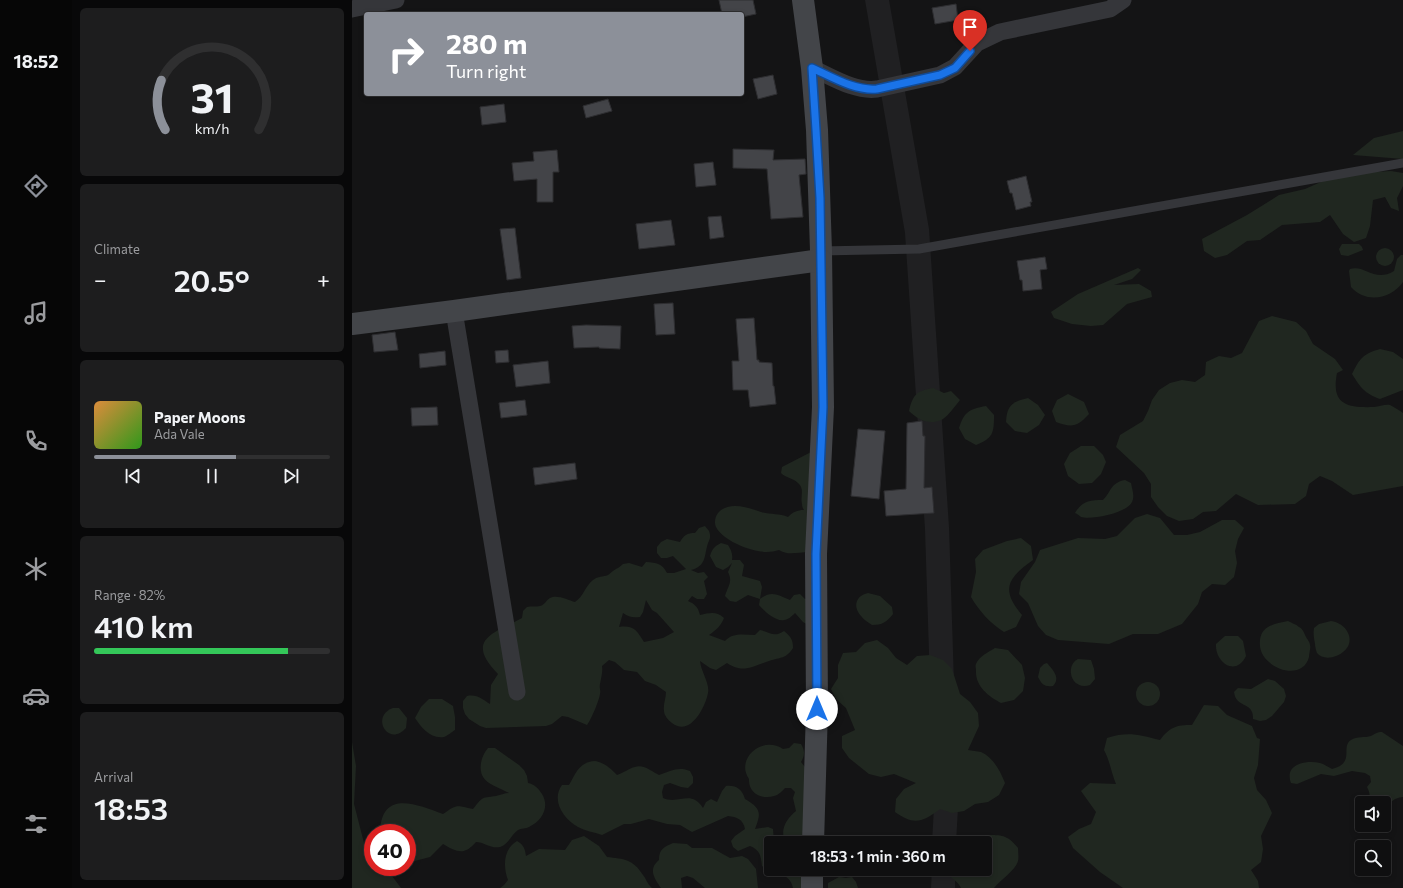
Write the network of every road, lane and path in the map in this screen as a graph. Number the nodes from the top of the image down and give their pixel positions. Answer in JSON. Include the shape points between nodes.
{"nodes":[{"id":1,"x":396,"y":0,"type":"edge"},
{"id":2,"x":803,"y":0,"type":"edge"},
{"id":3,"x":1123,"y":0,"type":"edge"},
{"id":4,"x":352,"y":9,"type":"edge"},
{"id":5,"x":812,"y":68,"type":"junction"},
{"id":6,"x":1403,"y":163,"type":"edge"},
{"id":7,"x":821,"y":255,"type":"junction"},
{"id":8,"x":454,"y":311,"type":"junction"},
{"id":9,"x":352,"y":324,"type":"edge"},
{"id":10,"x":517,"y":692,"type":"dead end"},
{"id":11,"x":813,"y":836,"type":"edge"},
{"id":12,"x":812,"y":876,"type":"edge"},
{"id":13,"x":812,"y":888,"type":"edge"}],
"edges":[{"from":1,"to":4,"type":"street"},
{"from":2,"to":5,"type":"street"},
{"from":3,"to":5,"type":"street","via":[[1110,9],[1000,32],[977,43],[955,68],[940,75],[877,89],[859,88]]},
{"from":5,"to":7,"type":"street"},
{"from":6,"to":7,"type":"lane","via":[[919,249]]},
{"from":7,"to":8,"type":"street"},
{"from":7,"to":11,"type":"street","via":[[823,407],[816,554],[817,709]]},
{"from":8,"to":9,"type":"street"},
{"from":8,"to":10,"type":"street"},
{"from":12,"to":13,"type":"street"}]}
